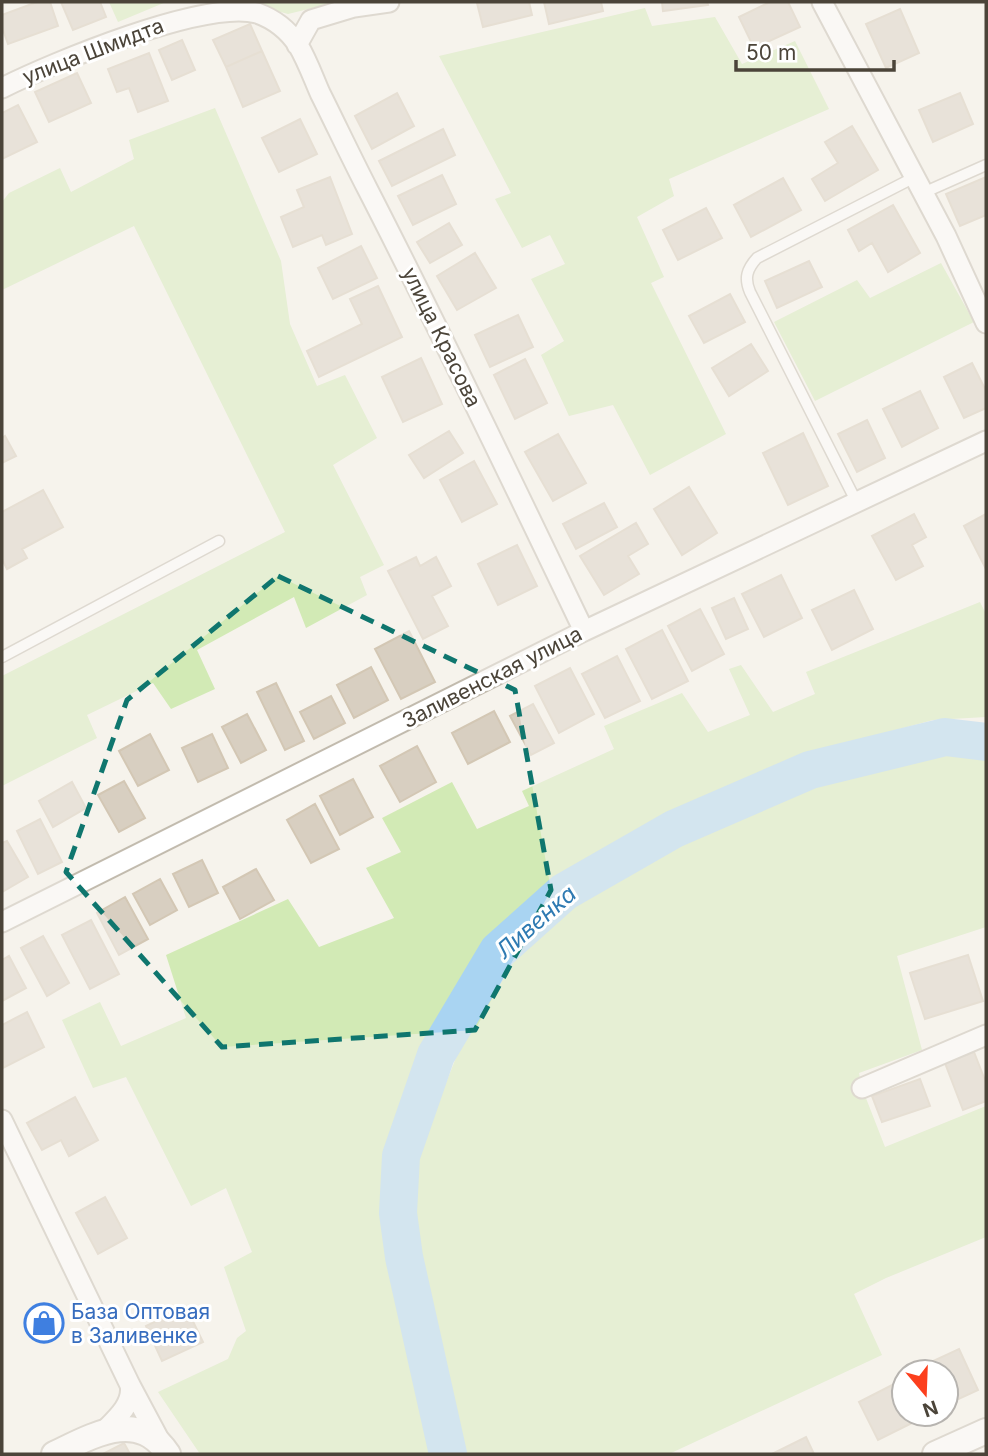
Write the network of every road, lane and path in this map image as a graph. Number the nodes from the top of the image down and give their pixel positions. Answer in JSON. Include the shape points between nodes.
{"nodes":[{"id":1,"x":389,"y":2,"type":"edge"},
{"id":2,"x":822,"y":2,"type":"edge"},
{"id":3,"x":298,"y":44,"type":"junction"},
{"id":4,"x":2,"y":88,"type":"edge"},
{"id":5,"x":986,"y":165,"type":"edge"},
{"id":6,"x":919,"y":185,"type":"junction"},
{"id":7,"x":986,"y":323,"type":"edge"},
{"id":8,"x":986,"y":441,"type":"edge"},
{"id":9,"x":856,"y":501,"type":"junction"},
{"id":10,"x":219,"y":541,"type":"dead end"},
{"id":11,"x":584,"y":631,"type":"junction"},
{"id":12,"x":2,"y":657,"type":"edge"},
{"id":13,"x":2,"y":922,"type":"edge"},
{"id":14,"x":986,"y":1035,"type":"edge"},
{"id":15,"x":862,"y":1087,"type":"dead end"},
{"id":16,"x":2,"y":1120,"type":"edge"},
{"id":17,"x":130,"y":1385,"type":"junction"},
{"id":18,"x":986,"y":1431,"type":"edge"},
{"id":19,"x":102,"y":1433,"type":"junction"},
{"id":20,"x":160,"y":1446,"type":"edge"},
{"id":21,"x":54,"y":1454,"type":"edge"},
{"id":22,"x":935,"y":1454,"type":"edge"}],
"edges":[{"from":1,"to":3,"type":"street","via":[[311,20]]},
{"from":2,"to":6,"type":"street"},
{"from":3,"to":4,"type":"street","name":"улица Шмидта","via":[[280,24],[266,17],[220,9],[99,44]]},
{"from":3,"to":11,"type":"street","name":"улица Красова"},
{"from":5,"to":6,"type":"lane"},
{"from":6,"to":7,"type":"street"},
{"from":6,"to":9,"type":"lane","via":[[757,258],[746,276]]},
{"from":8,"to":9,"type":"street","name":"Заливенская улица"},
{"from":9,"to":11,"type":"street","name":"Заливенская улица"},
{"from":10,"to":12,"type":"lane"},
{"from":11,"to":13,"type":"street","name":"Заливенская улица"},
{"from":14,"to":15,"type":"street"},
{"from":16,"to":17,"type":"street"},
{"from":17,"to":19,"type":"street","via":[[125,1406]]},
{"from":17,"to":20,"type":"street"},
{"from":18,"to":22,"type":"street"},
{"from":19,"to":20,"type":"street","via":[[131,1429]]},
{"from":19,"to":21,"type":"street"}]}
